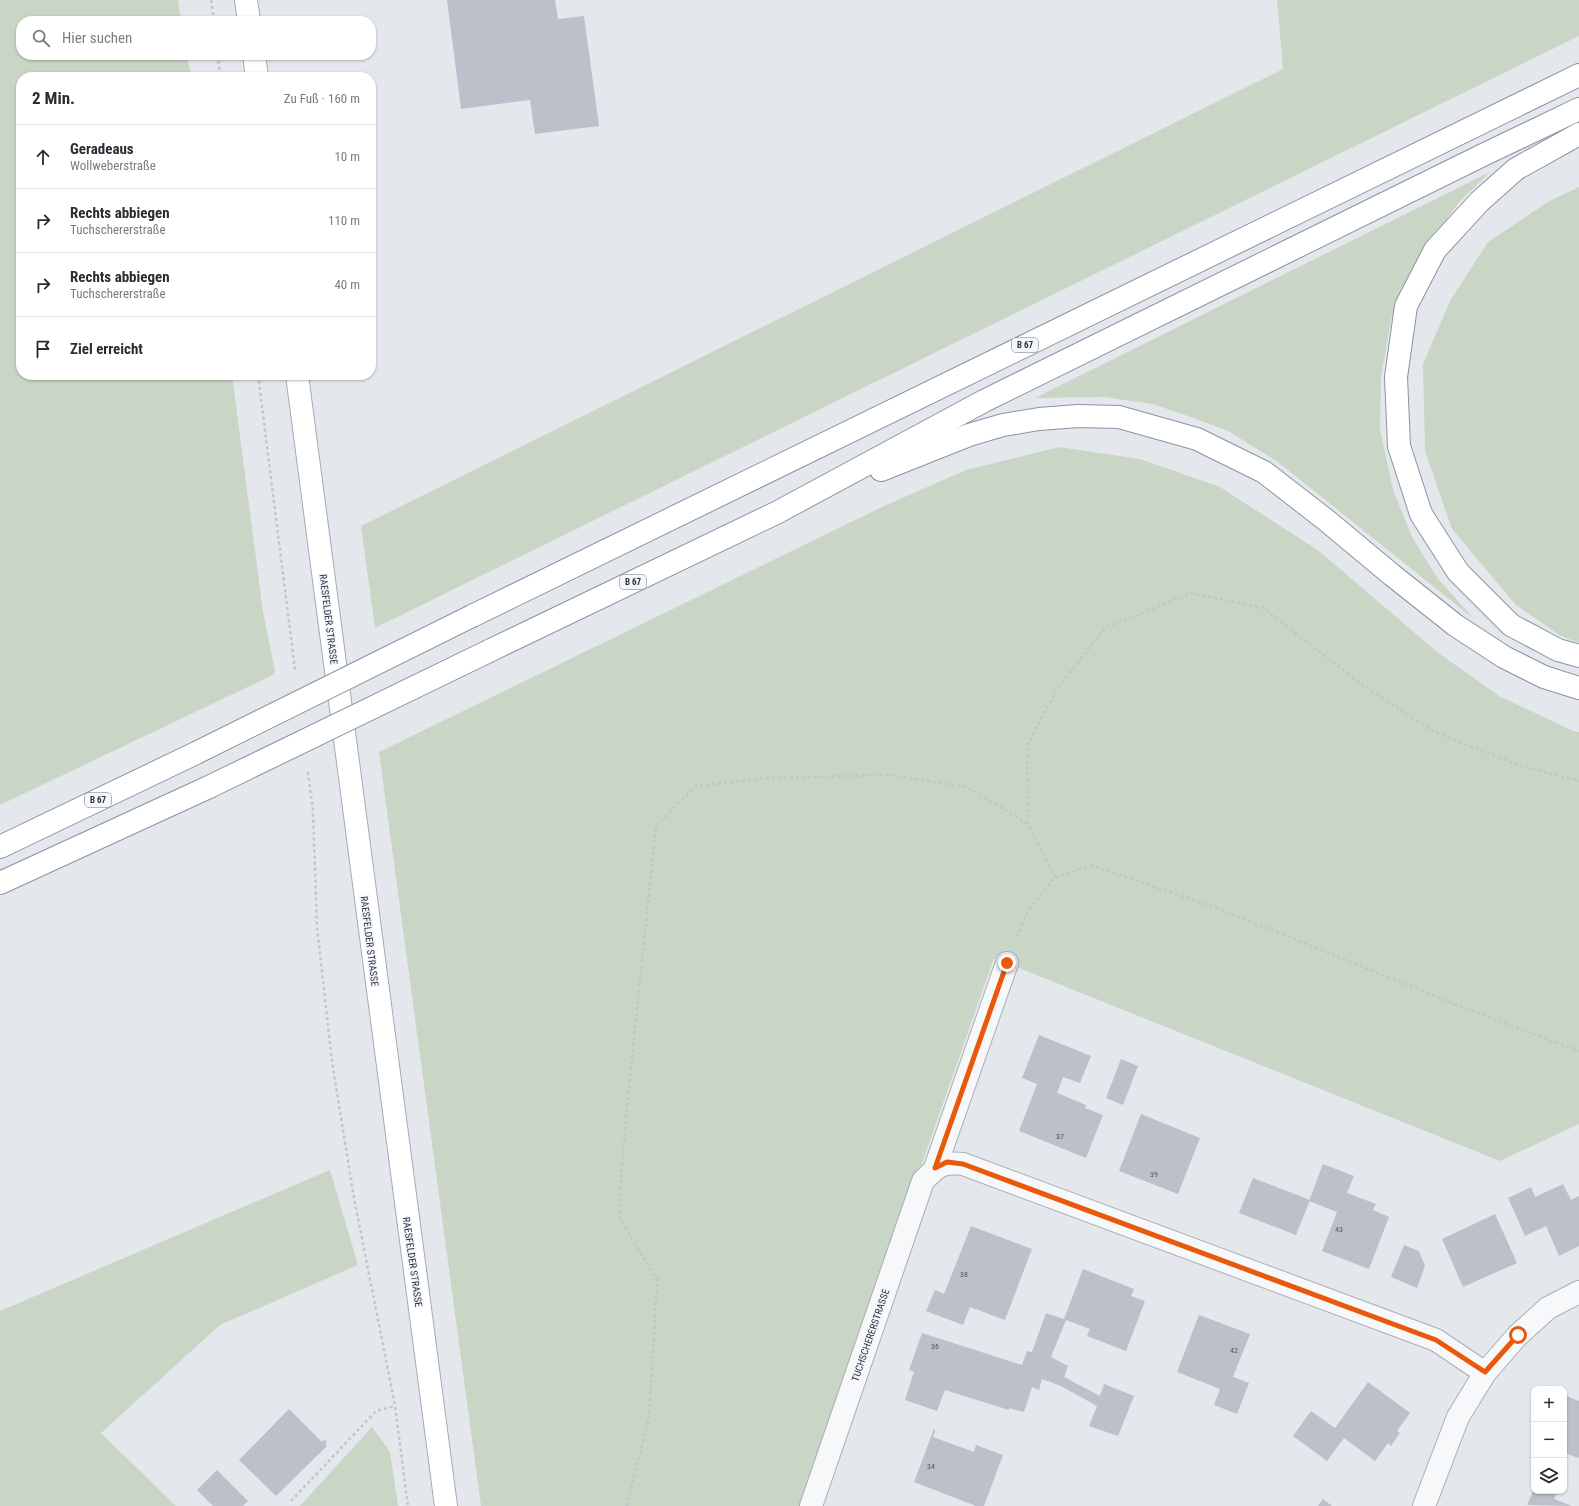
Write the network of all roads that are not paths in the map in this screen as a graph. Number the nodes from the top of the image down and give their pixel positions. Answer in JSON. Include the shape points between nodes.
{"nodes":[{"id":1,"x":246,"y":0,"type":"edge"},
{"id":2,"x":248,"y":16,"type":"edge"},
{"id":3,"x":255,"y":60,"type":"edge"},
{"id":4,"x":256,"y":72,"type":"edge"},
{"id":5,"x":1579,"y":74,"type":"edge"},
{"id":6,"x":1579,"y":109,"type":"edge"},
{"id":7,"x":1579,"y":134,"type":"edge"},
{"id":8,"x":298,"y":380,"type":"edge"},
{"id":9,"x":778,"y":512,"type":"junction"},
{"id":10,"x":1579,"y":656,"type":"edge"},
{"id":11,"x":1579,"y":688,"type":"edge"},
{"id":12,"x":0,"y":847,"type":"edge"},
{"id":13,"x":0,"y":883,"type":"edge"},
{"id":14,"x":1007,"y":963,"type":"road end"},
{"id":15,"x":935,"y":1168,"type":"junction"},
{"id":16,"x":1579,"y":1292,"type":"edge"},
{"id":17,"x":1485,"y":1372,"type":"junction"},
{"id":18,"x":446,"y":1506,"type":"edge"},
{"id":19,"x":811,"y":1506,"type":"edge"},
{"id":20,"x":1424,"y":1506,"type":"edge"}],
"edges":[{"from":1,"to":2,"type":"main road"},
{"from":3,"to":4,"type":"main road"},
{"from":5,"to":12,"type":"main road","number":"B 67","bridge":true},
{"from":6,"to":9,"type":"main road","number":"B 67","via":[[984,401]]},
{"from":7,"to":10,"type":"main road","via":[[1516,169],[1480,201],[1435,250],[1406,306],[1396,377],[1399,446],[1421,514],[1458,572],[1511,625],[1558,650]]},
{"from":8,"to":18,"type":"main road","name":"RAESFELDER STRASSE"},
{"from":9,"to":11,"type":"main road","via":[[969,435],[1003,425],[1078,416],[1119,417],[1197,439],[1264,472],[1455,625],[1510,660],[1544,677]]},
{"from":9,"to":13,"type":"main road","number":"B 67","bridge":true,"via":[[209,787]]},
{"from":14,"to":15,"type":"street","name":"TUCHSCHERERSTRASSE"},
{"from":15,"to":17,"type":"street","via":[[947,1162],[970,1166],[1436,1340]]},
{"from":15,"to":19,"type":"street","name":"TUCHSCHERERSTRASSE","via":[[923,1181]]},
{"from":16,"to":17,"type":"street","via":[[1548,1308],[1518,1335]]},
{"from":17,"to":20,"type":"street","via":[[1458,1417]]}]}
